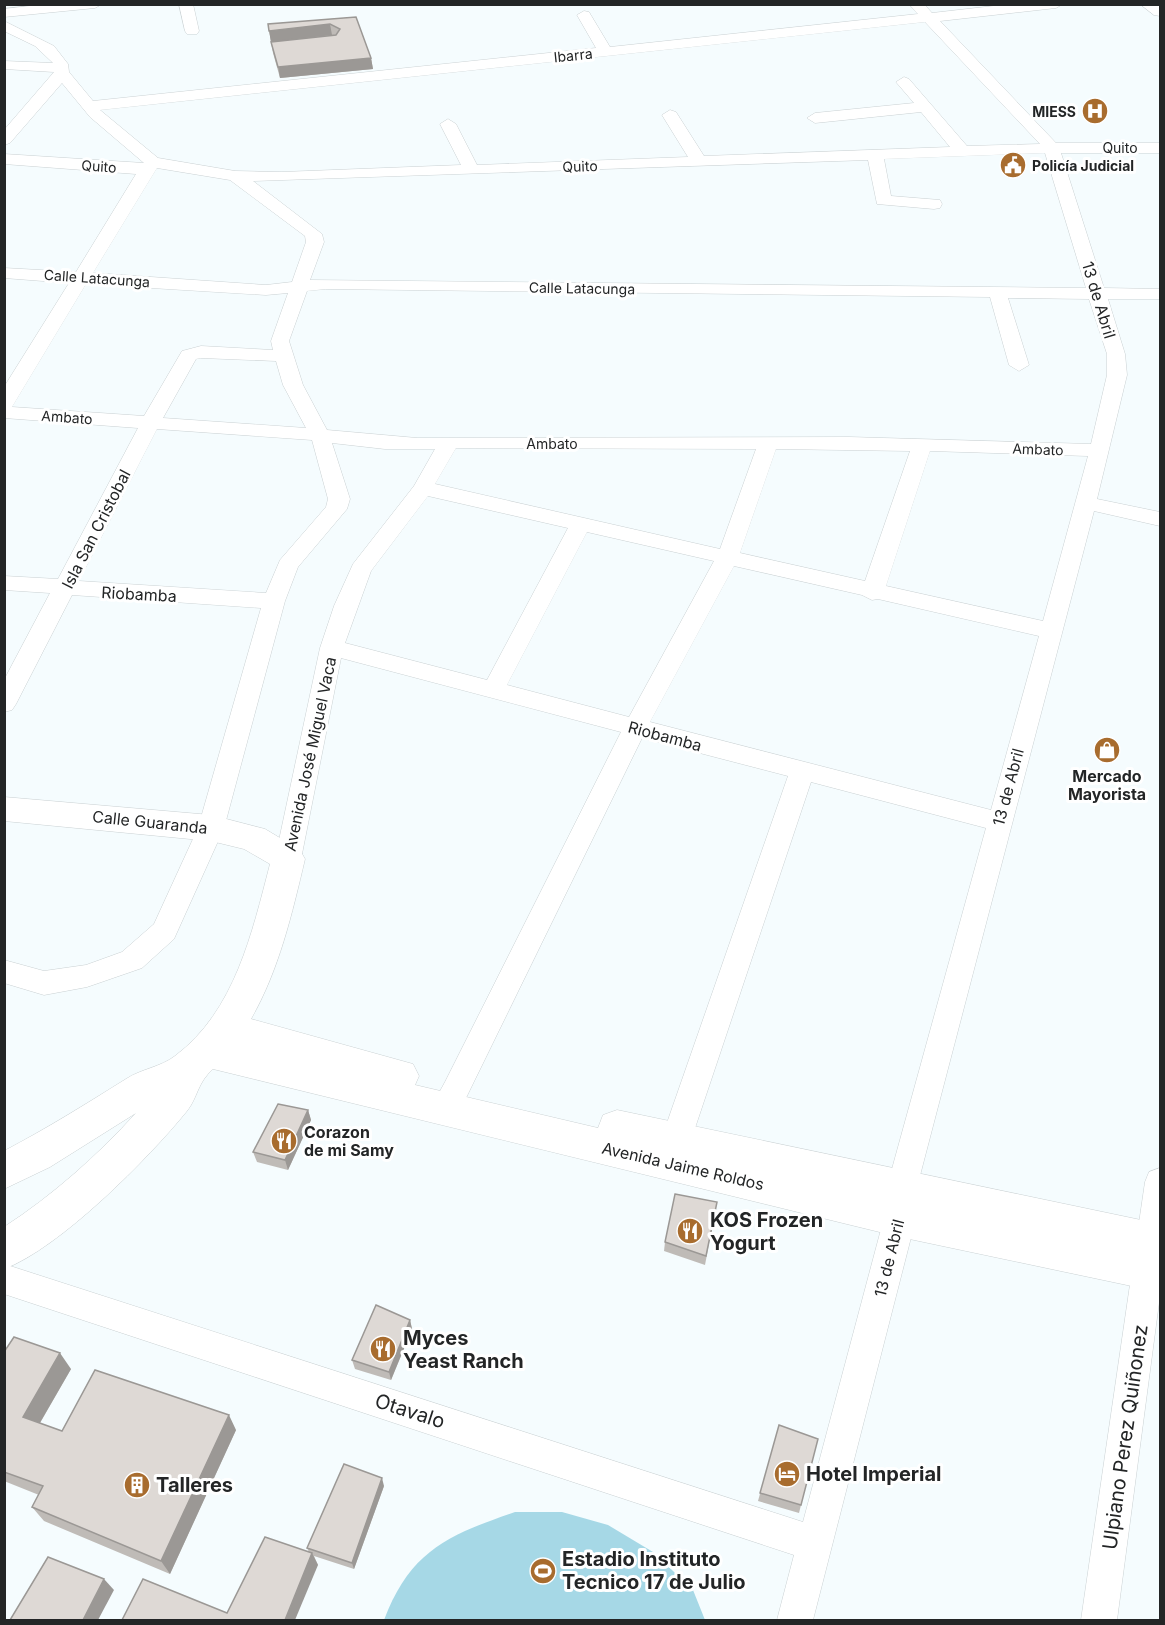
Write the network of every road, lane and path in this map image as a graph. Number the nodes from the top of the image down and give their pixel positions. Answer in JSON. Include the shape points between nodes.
{"nodes":[{"id":1,"x":95,"y":4,"type":"edge"},
{"id":2,"x":186,"y":4,"type":"edge"},
{"id":3,"x":915,"y":4,"type":"edge"},
{"id":4,"x":1056,"y":4,"type":"edge"},
{"id":5,"x":1149,"y":4,"type":"edge"},
{"id":6,"x":1161,"y":11,"type":"edge"},
{"id":7,"x":4,"y":13,"type":"edge"},
{"id":8,"x":584,"y":15,"type":"dead end"},
{"id":9,"x":929,"y":18,"type":"junction"},
{"id":10,"x":4,"y":25,"type":"edge"},
{"id":11,"x":192,"y":31,"type":"dead end"},
{"id":12,"x":606,"y":52,"type":"junction"},
{"id":13,"x":339,"y":60,"type":"edge"},
{"id":14,"x":4,"y":65,"type":"edge"},
{"id":15,"x":62,"y":70,"type":"junction"},
{"id":16,"x":347,"y":79,"type":"junction"},
{"id":17,"x":904,"y":82,"type":"dead end"},
{"id":18,"x":89,"y":106,"type":"junction"},
{"id":19,"x":925,"y":107,"type":"junction"},
{"id":20,"x":670,"y":115,"type":"dead end"},
{"id":21,"x":815,"y":118,"type":"dead end"},
{"id":22,"x":448,"y":124,"type":"dead end"},
{"id":23,"x":4,"y":140,"type":"edge"},
{"id":24,"x":1161,"y":147,"type":"edge"},
{"id":25,"x":1052,"y":148,"type":"junction"},
{"id":26,"x":962,"y":151,"type":"junction"},
{"id":27,"x":875,"y":155,"type":"junction"},
{"id":28,"x":4,"y":159,"type":"edge"},
{"id":29,"x":699,"y":162,"type":"junction"},
{"id":30,"x":150,"y":166,"type":"junction"},
{"id":31,"x":471,"y":169,"type":"junction"},
{"id":32,"x":235,"y":176,"type":"junction"},
{"id":33,"x":934,"y":204,"type":"dead end"},
{"id":34,"x":4,"y":273,"type":"edge"},
{"id":35,"x":83,"y":277,"type":"junction"},
{"id":36,"x":299,"y":288,"type":"junction"},
{"id":37,"x":1098,"y":293,"type":"junction"},
{"id":38,"x":998,"y":294,"type":"junction"},
{"id":39,"x":1161,"y":294,"type":"edge"},
{"id":40,"x":284,"y":356,"type":"junction"},
{"id":41,"x":1019,"y":365,"type":"dead end"},
{"id":42,"x":4,"y":404,"type":"edge"},
{"id":43,"x":4,"y":412,"type":"edge"},
{"id":44,"x":150,"y":423,"type":"junction"},
{"id":45,"x":320,"y":435,"type":"junction"},
{"id":46,"x":449,"y":442,"type":"junction"},
{"id":47,"x":768,"y":443,"type":"junction"},
{"id":48,"x":922,"y":446,"type":"junction"},
{"id":49,"x":1100,"y":450,"type":"junction"},
{"id":50,"x":423,"y":488,"type":"junction"},
{"id":51,"x":1086,"y":503,"type":"junction"},
{"id":52,"x":1161,"y":519,"type":"edge"},
{"id":53,"x":581,"y":524,"type":"junction"},
{"id":54,"x":728,"y":556,"type":"junction"},
{"id":55,"x":4,"y":584,"type":"edge"},
{"id":56,"x":66,"y":590,"type":"junction"},
{"id":57,"x":872,"y":593,"type":"junction"},
{"id":58,"x":274,"y":602,"type":"junction"},
{"id":59,"x":1052,"y":632,"type":"junction"},
{"id":60,"x":332,"y":648,"type":"junction"},
{"id":61,"x":492,"y":690,"type":"junction"},
{"id":62,"x":4,"y":704,"type":"edge"},
{"id":63,"x":635,"y":728,"type":"junction"},
{"id":64,"x":802,"y":772,"type":"junction"},
{"id":65,"x":4,"y":809,"type":"edge"},
{"id":66,"x":999,"y":822,"type":"junction"},
{"id":67,"x":211,"y":828,"type":"junction"},
{"id":68,"x":288,"y":859,"type":"junction"},
{"id":69,"x":4,"y":971,"type":"edge"},
{"id":70,"x":206,"y":1050,"type":"junction"},
{"id":71,"x":455,"y":1091,"type":"junction"},
{"id":72,"x":676,"y":1140,"type":"junction"},
{"id":73,"x":4,"y":1170,"type":"edge"},
{"id":74,"x":1161,"y":1182,"type":"edge"},
{"id":75,"x":901,"y":1202,"type":"junction"},
{"id":76,"x":4,"y":1250,"type":"edge"},
{"id":77,"x":1156,"y":1257,"type":"edge"},
{"id":78,"x":4,"y":1278,"type":"edge"},
{"id":79,"x":816,"y":1544,"type":"junction"},
{"id":80,"x":795,"y":1620,"type":"edge"},
{"id":81,"x":1099,"y":1620,"type":"edge"}],
"edges":[{"from":1,"to":7,"type":"street"},
{"from":2,"to":11,"type":"street"},
{"from":3,"to":9,"type":"street","name":"13 de Abril"},
{"from":4,"to":9,"type":"street","name":"Ibarra"},
{"from":5,"to":6,"type":"street"},
{"from":8,"to":12,"type":"street"},
{"from":9,"to":12,"type":"street","name":"Ibarra"},
{"from":9,"to":25,"type":"street","name":"13 de Abril"},
{"from":10,"to":15,"type":"street","via":[[55,54]]},
{"from":12,"to":16,"type":"street","name":"Ibarra"},
{"from":13,"to":16,"type":"street"},
{"from":14,"to":15,"type":"street"},
{"from":15,"to":18,"type":"street"},
{"from":15,"to":23,"type":"street"},
{"from":16,"to":18,"type":"street","name":"Ibarra"},
{"from":17,"to":19,"type":"street"},
{"from":18,"to":30,"type":"street"},
{"from":19,"to":21,"type":"street"},
{"from":19,"to":26,"type":"street"},
{"from":20,"to":29,"type":"street"},
{"from":22,"to":31,"type":"street"},
{"from":24,"to":25,"type":"street","name":"Quito"},
{"from":25,"to":26,"type":"street","name":"Quito"},
{"from":25,"to":37,"type":"street","name":"13 de Abril"},
{"from":26,"to":27,"type":"street","name":"Quito"},
{"from":27,"to":29,"type":"street","name":"Quito"},
{"from":27,"to":33,"type":"street","via":[[883,200]]},
{"from":28,"to":30,"type":"street","name":"Quito"},
{"from":29,"to":31,"type":"street","name":"Quito"},
{"from":30,"to":32,"type":"street","name":"Quito"},
{"from":30,"to":35,"type":"street"},
{"from":31,"to":32,"type":"street","name":"Quito"},
{"from":32,"to":36,"type":"street","via":[[313,234],[315,242]]},
{"from":34,"to":35,"type":"street","name":"Calle Latacunga"},
{"from":35,"to":36,"type":"street","name":"Calle Latacunga","via":[[266,290]]},
{"from":35,"to":42,"type":"street"},
{"from":36,"to":38,"type":"street","name":"Calle Latacunga","via":[[337,284]]},
{"from":36,"to":40,"type":"street","via":[[280,341]]},
{"from":37,"to":38,"type":"street","name":"Calle Latacunga"},
{"from":37,"to":39,"type":"street","name":"Calle Latacunga"},
{"from":37,"to":49,"type":"street","name":"13 de Abril","via":[[1116,354],[1117,375]]},
{"from":38,"to":41,"type":"street"},
{"from":40,"to":44,"type":"street","name":"Isla San Cristobal","via":[[201,352],[189,355]]},
{"from":40,"to":45,"type":"street","via":[[293,385]]},
{"from":43,"to":44,"type":"street","name":"Ambato"},
{"from":44,"to":45,"type":"street","name":"Ambato"},
{"from":44,"to":56,"type":"street","name":"Isla San Cristobal"},
{"from":45,"to":46,"type":"street","name":"Ambato","via":[[389,443]]},
{"from":45,"to":58,"type":"street","via":[[339,499],[336,509],[288,565]]},
{"from":46,"to":47,"type":"street","name":"Ambato"},
{"from":46,"to":50,"type":"street","name":"Avenida José Miguel Vaca"},
{"from":47,"to":48,"type":"street","name":"Ambato"},
{"from":47,"to":54,"type":"street"},
{"from":48,"to":49,"type":"street","name":"Ambato"},
{"from":48,"to":57,"type":"street"},
{"from":49,"to":51,"type":"street","name":"13 de Abril"},
{"from":50,"to":53,"type":"street"},
{"from":50,"to":60,"type":"street","name":"Avenida José Miguel Vaca","via":[[361,569]]},
{"from":51,"to":52,"type":"street"},
{"from":51,"to":59,"type":"street","name":"13 de Abril"},
{"from":53,"to":54,"type":"street"},
{"from":53,"to":61,"type":"street"},
{"from":54,"to":57,"type":"street"},
{"from":54,"to":63,"type":"street"},
{"from":55,"to":56,"type":"street","name":"Riobamba"},
{"from":56,"to":58,"type":"street","name":"Riobamba"},
{"from":56,"to":62,"type":"street","name":"Isla San Cristobal"},
{"from":57,"to":59,"type":"street"},
{"from":58,"to":67,"type":"street"},
{"from":59,"to":66,"type":"street","name":"13 de Abril"},
{"from":60,"to":61,"type":"street","name":"Riobamba"},
{"from":60,"to":68,"type":"street","name":"Avenida José Miguel Vaca"},
{"from":61,"to":63,"type":"street","name":"Riobamba"},
{"from":63,"to":64,"type":"street","name":"Riobamba"},
{"from":63,"to":71,"type":"street"},
{"from":64,"to":66,"type":"street","name":"Riobamba"},
{"from":64,"to":72,"type":"street"},
{"from":65,"to":67,"type":"street","name":"Calle Guaranda"},
{"from":66,"to":75,"type":"street","name":"13 de Abril"},
{"from":67,"to":68,"type":"street","name":"Calle Guaranda","via":[[252,838]]},
{"from":67,"to":69,"type":"street","via":[[164,931],[132,960],[87,976],[44,982]]},
{"from":68,"to":70,"type":"street","name":"Avenida José Miguel Vaca","via":[[271,932]]},
{"from":70,"to":71,"type":"street","name":"Avenida Jaime Roldos"},
{"from":70,"to":73,"type":"street"},
{"from":70,"to":75,"type":"street","name":"Avenida Jaime Roldos"},
{"from":70,"to":76,"type":"street","name":"Avenida José Miguel Vaca","via":[[175,1097],[131,1146],[44,1224]]},
{"from":71,"to":72,"type":"street","name":"Avenida Jaime Roldos"},
{"from":72,"to":75,"type":"street","name":"Avenida Jaime Roldos"},
{"from":74,"to":77,"type":"street","name":"Ulpiano Perez Quiñonez"},
{"from":75,"to":77,"type":"street","name":"Avenida Jaime Roldos"},
{"from":75,"to":79,"type":"street","name":"13 de Abril"},
{"from":77,"to":81,"type":"street","name":"Ulpiano Perez Quiñonez"},
{"from":78,"to":79,"type":"street","name":"Otavalo"},
{"from":79,"to":80,"type":"street","name":"13 de Abril"}]}
